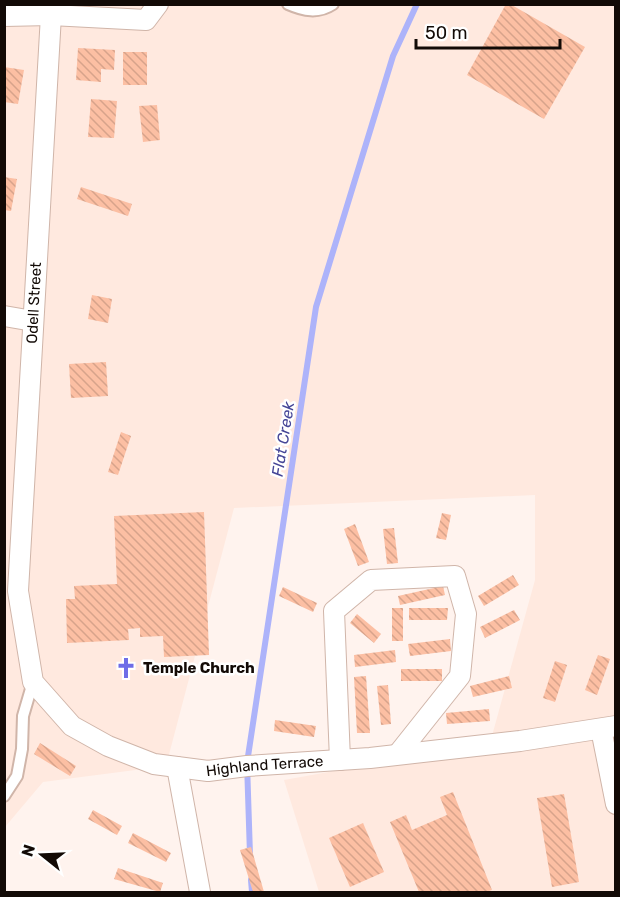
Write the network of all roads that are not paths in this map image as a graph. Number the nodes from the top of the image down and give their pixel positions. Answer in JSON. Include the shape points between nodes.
{"nodes":[{"id":1,"x":158,"y":4,"type":"edge"},
{"id":2,"x":288,"y":4,"type":"edge"},
{"id":3,"x":333,"y":4,"type":"edge"},
{"id":4,"x":51,"y":15,"type":"junction"},
{"id":5,"x":4,"y":16,"type":"edge"},
{"id":6,"x":4,"y":316,"type":"edge"},
{"id":7,"x":33,"y":321,"type":"junction"},
{"id":8,"x":11,"y":593,"type":"edge"},
{"id":9,"x":33,"y":682,"type":"junction"},
{"id":10,"x":608,"y":727,"type":"edge"},
{"id":11,"x":398,"y":754,"type":"junction"},
{"id":12,"x":340,"y":760,"type":"junction"},
{"id":13,"x":177,"y":766,"type":"junction"},
{"id":14,"x":4,"y":796,"type":"edge"},
{"id":15,"x":615,"y":804,"type":"edge"},
{"id":16,"x":200,"y":892,"type":"edge"}],
"edges":[{"from":1,"to":4,"type":"street","via":[[146,20]]},
{"from":2,"to":3,"type":"lane","via":[[304,11],[324,10]]},
{"from":4,"to":5,"type":"street"},
{"from":4,"to":7,"type":"street","name":"Odell Street"},
{"from":6,"to":7,"type":"street"},
{"from":7,"to":8,"type":"street","name":"Odell Street"},
{"from":8,"to":9,"type":"street"},
{"from":9,"to":13,"type":"street","name":"Highland Terrace","via":[[72,726],[108,746],[154,764]]},
{"from":9,"to":14,"type":"lane","via":[[23,716],[17,776]]},
{"from":10,"to":11,"type":"street","name":"Highland Terrace"},
{"from":10,"to":15,"type":"street"},
{"from":11,"to":12,"type":"street","name":"Highland Terrace"},
{"from":11,"to":12,"type":"street","via":[[460,676],[466,614],[455,576],[371,580],[334,611]]},
{"from":12,"to":13,"type":"street","name":"Highland Terrace","via":[[208,771]]},
{"from":13,"to":16,"type":"street"}]}
